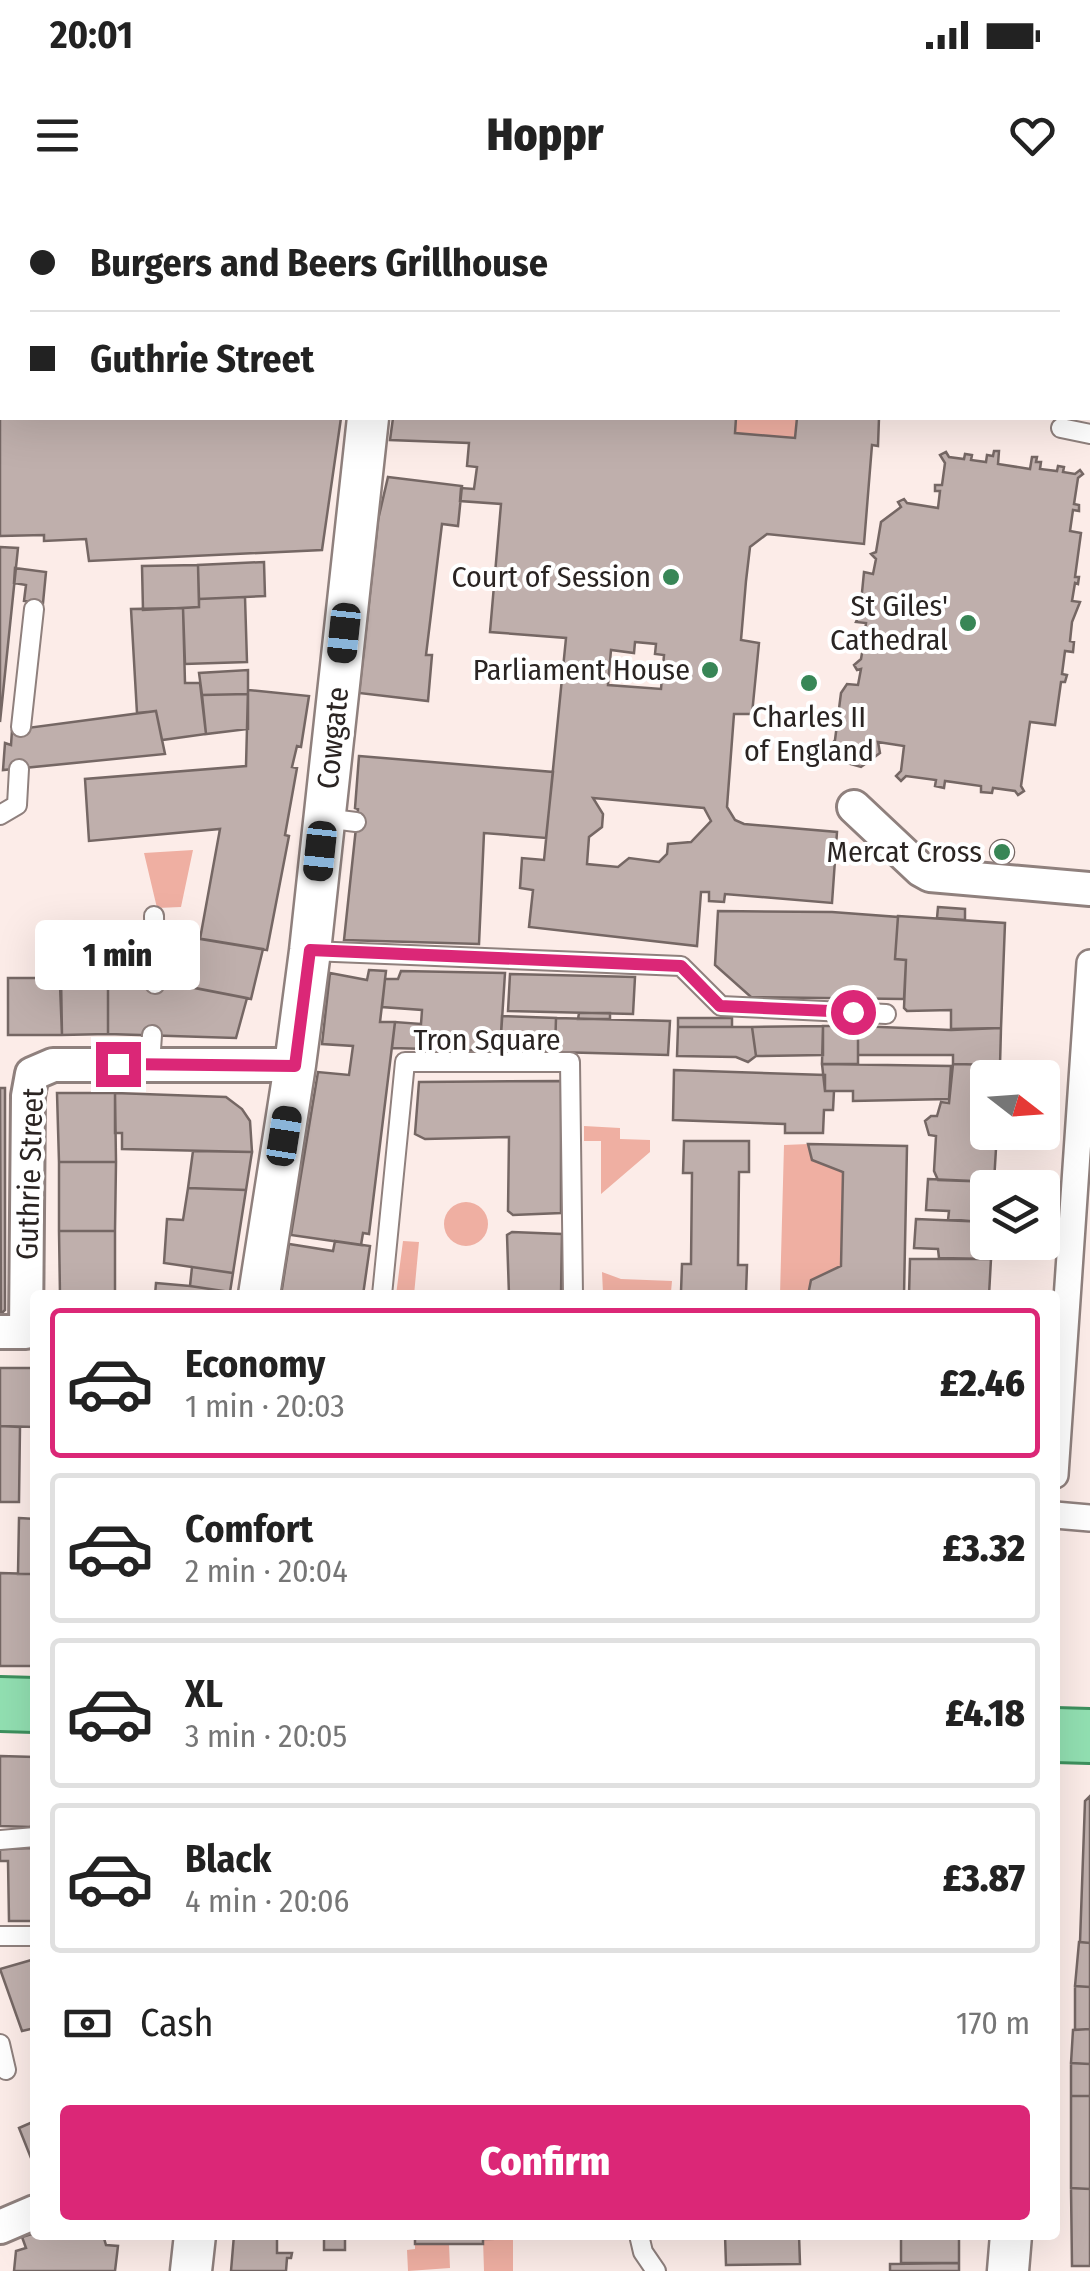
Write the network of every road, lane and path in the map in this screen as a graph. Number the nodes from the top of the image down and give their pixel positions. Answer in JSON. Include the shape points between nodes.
{"nodes":[{"id":1,"x":368,"y":420,"type":"edge"},
{"id":2,"x":1061,"y":428,"type":"dead end"},
{"id":3,"x":1090,"y":434,"type":"edge"},
{"id":4,"x":34,"y":608,"type":"dead end"},
{"id":5,"x":22,"y":728,"type":"dead end"},
{"id":6,"x":19,"y":769,"type":"dead end"},
{"id":7,"x":854,"y":807,"type":"dead end"},
{"id":8,"x":0,"y":816,"type":"edge"},
{"id":9,"x":1090,"y":890,"type":"edge"},
{"id":10,"x":154,"y":916,"type":"dead end"},
{"id":11,"x":310,"y":950,"type":"junction"},
{"id":12,"x":1090,"y":963,"type":"edge"},
{"id":13,"x":155,"y":984,"type":"dead end"},
{"id":14,"x":886,"y":1014,"type":"dead end"},
{"id":15,"x":295,"y":1066,"type":"junction"},
{"id":16,"x":259,"y":1290,"type":"edge"},
{"id":17,"x":382,"y":1290,"type":"edge"},
{"id":18,"x":573,"y":1290,"type":"edge"},
{"id":19,"x":0,"y":1332,"type":"edge"},
{"id":20,"x":1060,"y":1406,"type":"edge"},
{"id":21,"x":1060,"y":1515,"type":"edge"},
{"id":22,"x":1090,"y":1518,"type":"edge"},
{"id":23,"x":0,"y":1704,"type":"edge"},
{"id":24,"x":30,"y":1705,"type":"edge"},
{"id":25,"x":1060,"y":1734,"type":"edge"},
{"id":26,"x":1090,"y":1736,"type":"edge"},
{"id":27,"x":30,"y":1837,"type":"edge"},
{"id":28,"x":0,"y":1840,"type":"edge"},
{"id":29,"x":0,"y":1936,"type":"edge"},
{"id":30,"x":30,"y":1936,"type":"edge"},
{"id":31,"x":0,"y":2044,"type":"edge"},
{"id":32,"x":6,"y":2070,"type":"dead end"},
{"id":33,"x":30,"y":2214,"type":"edge"},
{"id":34,"x":0,"y":2227,"type":"edge"},
{"id":35,"x":194,"y":2240,"type":"edge"},
{"id":36,"x":641,"y":2240,"type":"edge"},
{"id":37,"x":1010,"y":2240,"type":"edge"},
{"id":38,"x":191,"y":2271,"type":"edge"},
{"id":39,"x":656,"y":2271,"type":"edge"},
{"id":40,"x":1008,"y":2271,"type":"edge"}],
"edges":[{"from":1,"to":11,"type":"street","name":"Cowgate","via":[[340,820]]},
{"from":2,"to":3,"type":"lane"},
{"from":4,"to":5,"type":"lane"},
{"from":6,"to":8,"type":"lane","via":[[17,805]]},
{"from":7,"to":9,"type":"street","via":[[930,875]]},
{"from":10,"to":13,"type":"lane"},
{"from":11,"to":14,"type":"lane","via":[[430,948],[681,966],[720,1006]]},
{"from":11,"to":15,"type":"street","name":"Cowgate"},
{"from":12,"to":20,"type":"street"},
{"from":15,"to":16,"type":"street","name":"Cowgate"},
{"from":15,"to":19,"type":"street","name":"Guthrie Street","via":[[151,1049],[32,1074],[26,1332]]},
{"from":17,"to":18,"type":"lane","name":"Tron Square","via":[[404,1062],[570,1062]]},
{"from":21,"to":22,"type":"street"},
{"from":23,"to":24,"type":"main road"},
{"from":25,"to":26,"type":"main road"},
{"from":27,"to":28,"type":"lane"},
{"from":29,"to":30,"type":"lane"},
{"from":31,"to":32,"type":"lane"},
{"from":33,"to":34,"type":"street"},
{"from":35,"to":38,"type":"street"},
{"from":36,"to":39,"type":"lane"},
{"from":37,"to":40,"type":"street"}]}
